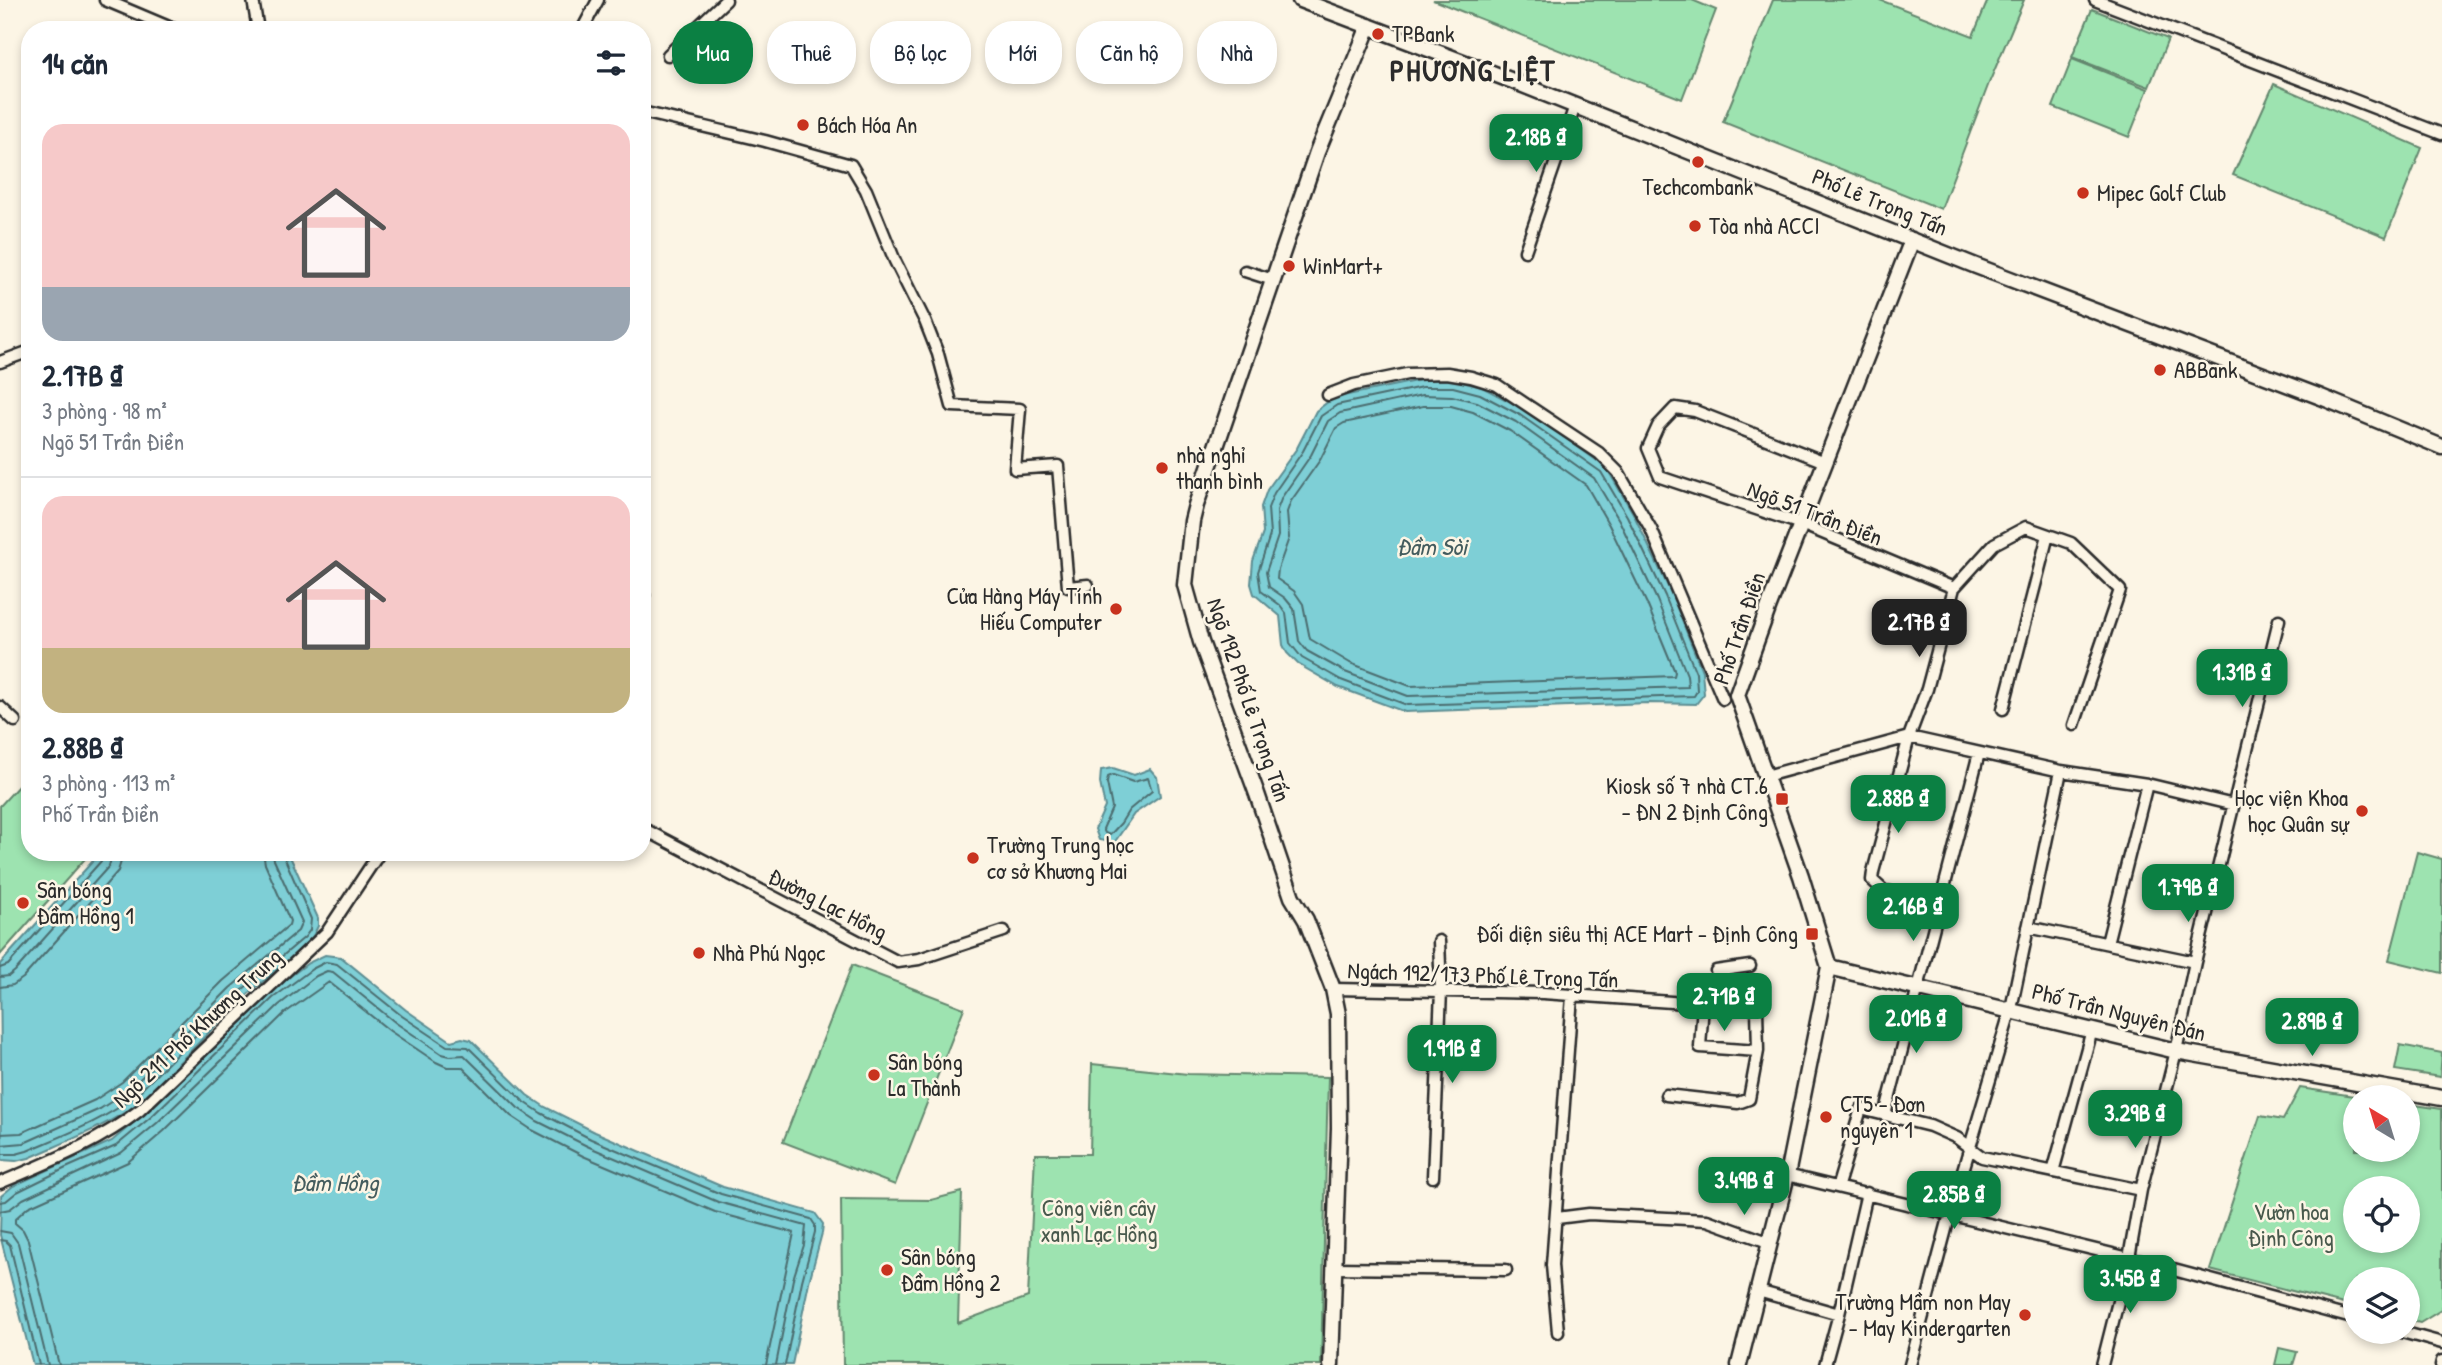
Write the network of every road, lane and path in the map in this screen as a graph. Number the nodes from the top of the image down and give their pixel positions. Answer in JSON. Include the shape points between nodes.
{"nodes":[{"id":1,"x":105,"y":0,"type":"edge"},
{"id":2,"x":253,"y":0,"type":"edge"},
{"id":3,"x":598,"y":0,"type":"edge"},
{"id":4,"x":726,"y":0,"type":"edge"},
{"id":5,"x":1300,"y":0,"type":"edge"},
{"id":6,"x":2095,"y":0,"type":"edge"},
{"id":7,"x":155,"y":21,"type":"edge"},
{"id":8,"x":256,"y":21,"type":"edge"},
{"id":9,"x":587,"y":21,"type":"edge"},
{"id":10,"x":1369,"y":26,"type":"junction"},
{"id":11,"x":668,"y":55,"type":"dead end"},
{"id":12,"x":1576,"y":106,"type":"junction"},
{"id":13,"x":651,"y":114,"type":"edge"},
{"id":14,"x":2442,"y":134,"type":"edge"},
{"id":15,"x":1912,"y":240,"type":"junction"},
{"id":16,"x":1525,"y":251,"type":"dead end"},
{"id":17,"x":1245,"y":271,"type":"dead end"},
{"id":18,"x":1273,"y":280,"type":"junction"},
{"id":19,"x":21,"y":354,"type":"edge"},
{"id":20,"x":0,"y":362,"type":"edge"},
{"id":21,"x":1328,"y":394,"type":"dead end"},
{"id":22,"x":2442,"y":447,"type":"edge"},
{"id":23,"x":1825,"y":463,"type":"junction"},
{"id":24,"x":1801,"y":524,"type":"junction"},
{"id":25,"x":2048,"y":535,"type":"junction"},
{"id":26,"x":1088,"y":585,"type":"dead end"},
{"id":27,"x":1954,"y":588,"type":"junction"},
{"id":28,"x":2279,"y":620,"type":"dead end"},
{"id":29,"x":1723,"y":699,"type":"dead end"},
{"id":30,"x":0,"y":707,"type":"edge"},
{"id":31,"x":2003,"y":709,"type":"dead end"},
{"id":32,"x":15,"y":721,"type":"dead end"},
{"id":33,"x":2074,"y":725,"type":"dead end"},
{"id":34,"x":1909,"y":737,"type":"junction"},
{"id":35,"x":1979,"y":753,"type":"junction"},
{"id":36,"x":2061,"y":771,"type":"junction"},
{"id":37,"x":1766,"y":776,"type":"junction"},
{"id":38,"x":2147,"y":784,"type":"junction"},
{"id":39,"x":2234,"y":805,"type":"junction"},
{"id":40,"x":651,"y":833,"type":"edge"},
{"id":41,"x":374,"y":861,"type":"edge"},
{"id":42,"x":1938,"y":905,"type":"junction"},
{"id":43,"x":2028,"y":927,"type":"junction"},
{"id":44,"x":1004,"y":931,"type":"dead end"},
{"id":45,"x":1439,"y":941,"type":"dead end"},
{"id":46,"x":2107,"y":943,"type":"junction"},
{"id":47,"x":2195,"y":962,"type":"junction"},
{"id":48,"x":1750,"y":967,"type":"dead end"},
{"id":49,"x":1829,"y":967,"type":"junction"},
{"id":50,"x":1716,"y":971,"type":"dead end"},
{"id":51,"x":1918,"y":988,"type":"junction"},
{"id":52,"x":1332,"y":989,"type":"junction"},
{"id":53,"x":1441,"y":991,"type":"junction"},
{"id":54,"x":1572,"y":996,"type":"junction"},
{"id":55,"x":1703,"y":1004,"type":"junction"},
{"id":56,"x":2011,"y":1009,"type":"junction"},
{"id":57,"x":2092,"y":1030,"type":"junction"},
{"id":58,"x":1758,"y":1051,"type":"junction"},
{"id":59,"x":2176,"y":1051,"type":"junction"},
{"id":60,"x":1666,"y":1095,"type":"dead end"},
{"id":61,"x":2442,"y":1098,"type":"edge"},
{"id":62,"x":1885,"y":1115,"type":"junction"},
{"id":63,"x":1970,"y":1148,"type":"junction"},
{"id":64,"x":2053,"y":1172,"type":"junction"},
{"id":65,"x":1787,"y":1175,"type":"junction"},
{"id":66,"x":1433,"y":1177,"type":"dead end"},
{"id":67,"x":0,"y":1183,"type":"edge"},
{"id":68,"x":1838,"y":1185,"type":"junction"},
{"id":69,"x":2141,"y":1190,"type":"junction"},
{"id":70,"x":1867,"y":1193,"type":"junction"},
{"id":71,"x":1950,"y":1214,"type":"junction"},
{"id":72,"x":1557,"y":1218,"type":"junction"},
{"id":73,"x":1771,"y":1243,"type":"junction"},
{"id":74,"x":2129,"y":1258,"type":"junction"},
{"id":75,"x":1333,"y":1268,"type":"junction"},
{"id":76,"x":1506,"y":1270,"type":"dead end"},
{"id":77,"x":1758,"y":1291,"type":"junction"},
{"id":78,"x":1839,"y":1314,"type":"junction"},
{"id":79,"x":2343,"y":1316,"type":"edge"},
{"id":80,"x":1558,"y":1332,"type":"dead end"},
{"id":81,"x":2420,"y":1337,"type":"edge"},
{"id":82,"x":2442,"y":1343,"type":"edge"},
{"id":83,"x":1331,"y":1365,"type":"edge"},
{"id":84,"x":1739,"y":1365,"type":"edge"},
{"id":85,"x":1825,"y":1365,"type":"edge"},
{"id":86,"x":1910,"y":1365,"type":"edge"},
{"id":87,"x":2102,"y":1365,"type":"edge"}],
"edges":[{"from":1,"to":7,"type":"street"},
{"from":2,"to":8,"type":"street"},
{"from":3,"to":9,"type":"street"},
{"from":4,"to":11,"type":"street"},
{"from":5,"to":10,"type":"street","name":"Phố Lê Trọng Tấn"},
{"from":6,"to":14,"type":"street"},
{"from":10,"to":12,"type":"street","name":"Phố Lê Trọng Tấn"},
{"from":10,"to":18,"type":"street","name":"Ngõ 192 Phố Lê Trọng Tấn","via":[[1317,152]]},
{"from":12,"to":15,"type":"street","name":"Phố Lê Trọng Tấn"},
{"from":12,"to":16,"type":"street"},
{"from":13,"to":26,"type":"street","via":[[851,165],[925,321],[952,406],[1020,409],[1015,469],[1058,466],[1068,587]]},
{"from":15,"to":22,"type":"street","name":"Phố Lê Trọng Tấn"},
{"from":15,"to":23,"type":"street","name":"Phố Trần Điền"},
{"from":17,"to":18,"type":"street"},
{"from":18,"to":52,"type":"street","name":"Ngõ 192 Phố Lê Trọng Tấn","via":[[1196,505],[1185,585],[1292,897],[1306,920]]},
{"from":19,"to":20,"type":"street"},
{"from":21,"to":29,"type":"street","via":[[1408,374],[1471,377],[1497,385],[1599,453],[1618,472],[1651,529]]},
{"from":23,"to":24,"type":"street","name":"Phố Trần Điền"},
{"from":23,"to":24,"type":"street","name":"Ngõ 51 Trần Điền","via":[[1695,411],[1675,408],[1658,426],[1648,448],[1660,477]]},
{"from":24,"to":27,"type":"street","name":"Ngõ 51 Trần Điền"},
{"from":24,"to":37,"type":"street","name":"Phố Trần Điền","via":[[1737,695]]},
{"from":25,"to":27,"type":"street","via":[[2026,527],[1994,544]]},
{"from":25,"to":31,"type":"street"},
{"from":25,"to":33,"type":"street","via":[[2071,543],[2120,590]]},
{"from":27,"to":34,"type":"street"},
{"from":28,"to":39,"type":"street"},
{"from":30,"to":32,"type":"street"},
{"from":34,"to":35,"type":"street"},
{"from":34,"to":37,"type":"street"},
{"from":34,"to":42,"type":"street","via":[[1872,880],[1883,890]]},
{"from":35,"to":36,"type":"street"},
{"from":35,"to":42,"type":"street"},
{"from":36,"to":38,"type":"street"},
{"from":36,"to":43,"type":"street"},
{"from":37,"to":49,"type":"street","name":"Phố Trần Điền"},
{"from":38,"to":39,"type":"street"},
{"from":38,"to":46,"type":"street"},
{"from":39,"to":47,"type":"street"},
{"from":40,"to":44,"type":"street","name":"Đường Lạc Hồng","via":[[898,962]]},
{"from":41,"to":67,"type":"street","name":"Ngõ 211 Phố Khương Trung","via":[[327,932],[140,1110],[81,1148]]},
{"from":42,"to":51,"type":"street"},
{"from":43,"to":46,"type":"street"},
{"from":43,"to":56,"type":"street"},
{"from":45,"to":53,"type":"street"},
{"from":46,"to":47,"type":"street"},
{"from":47,"to":59,"type":"street"},
{"from":48,"to":50,"type":"street"},
{"from":49,"to":51,"type":"street","name":"Phố Trần Nguyên Đán"},
{"from":49,"to":65,"type":"street","name":"Phố Trần Điền"},
{"from":51,"to":56,"type":"street","name":"Phố Trần Nguyên Đán"},
{"from":51,"to":62,"type":"street"},
{"from":52,"to":53,"type":"street","name":"Ngách 192/173 Phố Lê Trọng Tấn"},
{"from":52,"to":75,"type":"street","name":"Ngõ 192 Phố Lê Trọng Tấn","via":[[1340,1051]]},
{"from":53,"to":54,"type":"street","name":"Ngách 192/173 Phố Lê Trọng Tấn"},
{"from":53,"to":66,"type":"street"},
{"from":54,"to":55,"type":"street","name":"Ngách 192/173 Phố Lê Trọng Tấn"},
{"from":54,"to":72,"type":"street"},
{"from":55,"to":58,"type":"street","name":"Ngách 192/173 Phố Lê Trọng Tấn","via":[[1757,1009]]},
{"from":55,"to":58,"type":"street","via":[[1700,1047]]},
{"from":56,"to":57,"type":"street","name":"Phố Trần Nguyên Đán"},
{"from":56,"to":63,"type":"street"},
{"from":57,"to":59,"type":"street","name":"Phố Trần Nguyên Đán"},
{"from":57,"to":64,"type":"street"},
{"from":58,"to":60,"type":"street","via":[[1749,1098],[1738,1103]]},
{"from":59,"to":61,"type":"street","name":"Phố Trần Nguyên Đán"},
{"from":59,"to":69,"type":"street"},
{"from":62,"to":63,"type":"street","via":[[1930,1126]]},
{"from":62,"to":68,"type":"street","via":[[1861,1109]]},
{"from":63,"to":64,"type":"street","via":[[1982,1157]]},
{"from":63,"to":71,"type":"street"},
{"from":64,"to":69,"type":"street"},
{"from":65,"to":68,"type":"street"},
{"from":65,"to":73,"type":"street","name":"Phố Trần Điền"},
{"from":68,"to":70,"type":"street"},
{"from":69,"to":74,"type":"street"},
{"from":70,"to":71,"type":"street"},
{"from":70,"to":78,"type":"street"},
{"from":71,"to":74,"type":"street"},
{"from":71,"to":86,"type":"street"},
{"from":72,"to":73,"type":"street","via":[[1589,1214],[1707,1220]]},
{"from":72,"to":80,"type":"street","via":[[1552,1265]]},
{"from":73,"to":77,"type":"street","name":"Phố Trần Điền"},
{"from":74,"to":79,"type":"street"},
{"from":74,"to":87,"type":"street"},
{"from":75,"to":76,"type":"street"},
{"from":75,"to":83,"type":"street","name":"Ngõ 192 Phố Lê Trọng Tấn"},
{"from":77,"to":78,"type":"street"},
{"from":77,"to":84,"type":"street","name":"Phố Trần Điền"},
{"from":78,"to":85,"type":"street"},
{"from":81,"to":82,"type":"street"}]}
